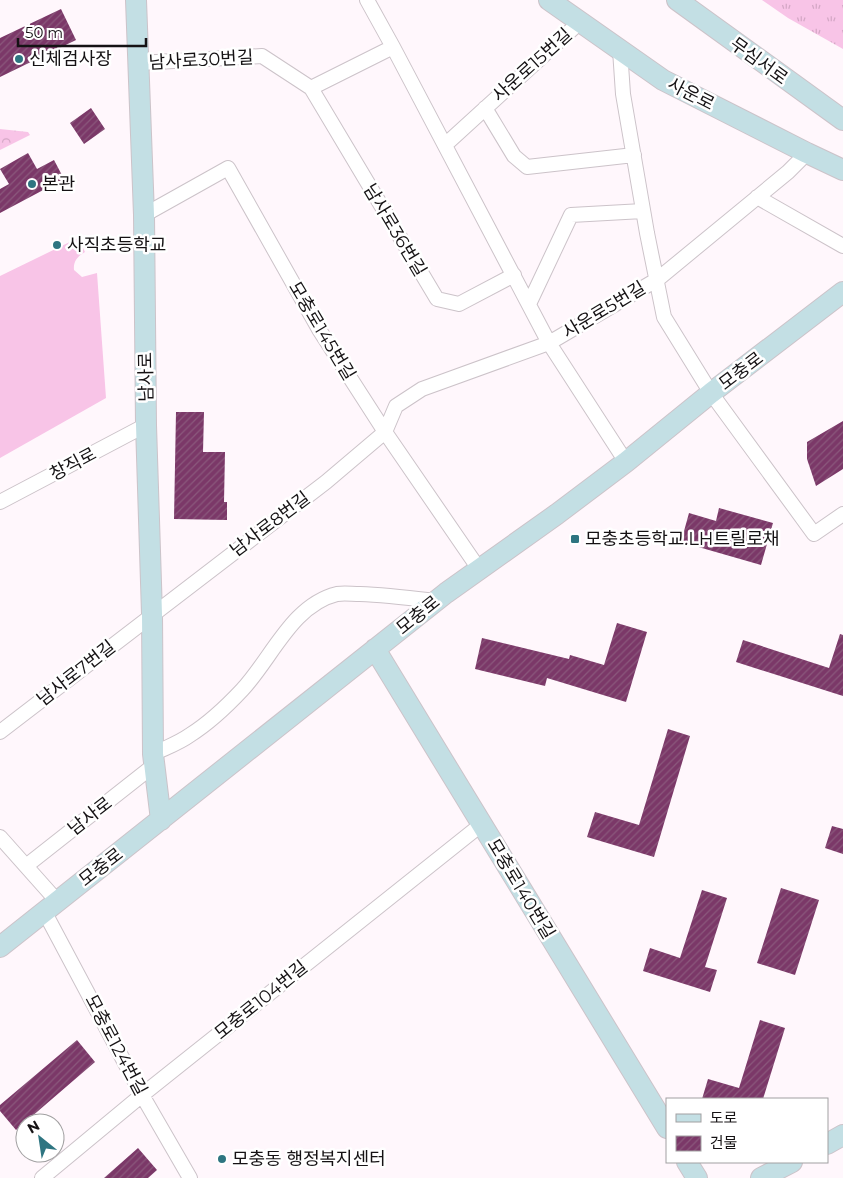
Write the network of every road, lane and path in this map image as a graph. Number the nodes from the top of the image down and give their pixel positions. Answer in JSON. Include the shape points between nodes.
{"nodes":[{"id":1,"x":136,"y":0,"type":"edge"},
{"id":2,"x":367,"y":0,"type":"edge"},
{"id":3,"x":549,"y":0,"type":"edge"},
{"id":4,"x":677,"y":0,"type":"edge"},
{"id":5,"x":580,"y":22,"type":"junction"},
{"id":6,"x":394,"y":47,"type":"junction"},
{"id":7,"x":620,"y":50,"type":"junction"},
{"id":8,"x":139,"y":64,"type":"junction"},
{"id":9,"x":310,"y":88,"type":"junction"},
{"id":10,"x":485,"y":108,"type":"junction"},
{"id":11,"x":843,"y":120,"type":"edge"},
{"id":12,"x":445,"y":144,"type":"junction"},
{"id":13,"x":807,"y":153,"type":"junction"},
{"id":14,"x":634,"y":155,"type":"junction"},
{"id":15,"x":843,"y":170,"type":"edge"},
{"id":16,"x":757,"y":197,"type":"junction"},
{"id":17,"x":643,"y":211,"type":"junction"},
{"id":18,"x":144,"y":215,"type":"junction"},
{"id":19,"x":843,"y":246,"type":"edge"},
{"id":20,"x":514,"y":275,"type":"junction"},
{"id":21,"x":658,"y":279,"type":"junction"},
{"id":22,"x":843,"y":292,"type":"edge"},
{"id":23,"x":529,"y":304,"type":"junction"},
{"id":24,"x":549,"y":343,"type":"junction"},
{"id":25,"x":711,"y":393,"type":"junction"},
{"id":26,"x":146,"y":425,"type":"junction"},
{"id":27,"x":385,"y":432,"type":"junction"},
{"id":28,"x":626,"y":462,"type":"junction"},
{"id":29,"x":0,"y":502,"type":"edge"},
{"id":30,"x":843,"y":514,"type":"edge"},
{"id":31,"x":478,"y":569,"type":"junction"},
{"id":32,"x":436,"y":601,"type":"junction"},
{"id":33,"x":152,"y":614,"type":"junction"},
{"id":34,"x":375,"y":649,"type":"junction"},
{"id":35,"x":0,"y":732,"type":"edge"},
{"id":36,"x":153,"y":760,"type":"junction"},
{"id":37,"x":161,"y":820,"type":"junction"},
{"id":38,"x":482,"y":824,"type":"junction"},
{"id":39,"x":0,"y":837,"type":"edge"},
{"id":40,"x":26,"y":866,"type":"junction"},
{"id":41,"x":50,"y":906,"type":"junction"},
{"id":42,"x":0,"y":947,"type":"edge"},
{"id":43,"x":142,"y":1095,"type":"junction"},
{"id":44,"x":666,"y":1126,"type":"edge"},
{"id":45,"x":843,"y":1135,"type":"edge"},
{"id":46,"x":828,"y":1143,"type":"edge"},
{"id":47,"x":688,"y":1163,"type":"edge"},
{"id":48,"x":790,"y":1163,"type":"edge"},
{"id":49,"x":42,"y":1178,"type":"edge"},
{"id":50,"x":190,"y":1178,"type":"edge"},
{"id":51,"x":697,"y":1178,"type":"edge"},
{"id":52,"x":761,"y":1178,"type":"edge"}],
"edges":[{"from":1,"to":8,"type":"street","name":"남사로"},
{"from":2,"to":6,"type":"street"},
{"from":3,"to":5,"type":"street","name":"사운로"},
{"from":4,"to":11,"type":"street","name":"무심서로"},
{"from":5,"to":7,"type":"street","name":"사운로"},
{"from":5,"to":10,"type":"street","name":"사운로15번길"},
{"from":6,"to":9,"type":"street"},
{"from":6,"to":12,"type":"street"},
{"from":7,"to":13,"type":"street","name":"사운로","via":[[663,80]]},
{"from":7,"to":14,"type":"street","via":[[623,94]]},
{"from":8,"to":9,"type":"street","name":"남사로30번길","via":[[262,56]]},
{"from":8,"to":18,"type":"street","name":"남사로"},
{"from":9,"to":20,"type":"street","name":"남사로36번길","via":[[437,299],[459,304]]},
{"from":10,"to":12,"type":"street","name":"사운로15번길"},
{"from":10,"to":14,"type":"street","name":"사운로15번길","via":[[514,156],[527,167]]},
{"from":12,"to":20,"type":"street"},
{"from":13,"to":15,"type":"street","name":"사운로"},
{"from":13,"to":16,"type":"street","name":"사운로5번길"},
{"from":14,"to":17,"type":"street"},
{"from":16,"to":19,"type":"street"},
{"from":16,"to":21,"type":"street","name":"사운로5번길"},
{"from":17,"to":21,"type":"street"},
{"from":17,"to":23,"type":"street","via":[[571,215]]},
{"from":18,"to":26,"type":"street","name":"남사로"},
{"from":18,"to":27,"type":"street","name":"모충로145번길","via":[[228,168],[320,331]]},
{"from":20,"to":23,"type":"street"},
{"from":21,"to":24,"type":"street","name":"사운로5번길"},
{"from":21,"to":25,"type":"street","via":[[664,317]]},
{"from":22,"to":25,"type":"street","name":"모충로"},
{"from":23,"to":24,"type":"street"},
{"from":24,"to":27,"type":"street","name":"사운로5번길","via":[[422,389],[396,406]]},
{"from":24,"to":28,"type":"street"},
{"from":25,"to":28,"type":"street","name":"모충로"},
{"from":25,"to":30,"type":"street","via":[[814,534]]},
{"from":26,"to":29,"type":"street","name":"창직로"},
{"from":26,"to":33,"type":"street","name":"남사로"},
{"from":27,"to":31,"type":"street","name":"모충로145번길"},
{"from":27,"to":33,"type":"street","name":"남사로8번길","via":[[326,482]]},
{"from":28,"to":31,"type":"street","name":"모충로"},
{"from":31,"to":32,"type":"street","name":"모충로"},
{"from":32,"to":34,"type":"street","name":"모충로"},
{"from":32,"to":36,"type":"street","name":"남사로","via":[[339,594],[308,607],[243,689],[217,715]]},
{"from":33,"to":35,"type":"street","name":"남사로7번길"},
{"from":33,"to":36,"type":"street","name":"남사로"},
{"from":34,"to":37,"type":"street","name":"모충로"},
{"from":34,"to":38,"type":"street","name":"모충로140번길"},
{"from":36,"to":37,"type":"street","name":"남사로"},
{"from":36,"to":40,"type":"street","name":"남사로"},
{"from":37,"to":41,"type":"street","name":"모충로"},
{"from":38,"to":43,"type":"street","name":"모충로104번길"},
{"from":38,"to":44,"type":"street","name":"모충로140번길"},
{"from":39,"to":40,"type":"street","name":"모충로124번길"},
{"from":40,"to":41,"type":"street","name":"모충로124번길"},
{"from":41,"to":42,"type":"street","name":"모충로"},
{"from":41,"to":43,"type":"street","name":"모충로124번길"},
{"from":43,"to":49,"type":"street","name":"모충로104번길"},
{"from":43,"to":50,"type":"street","name":"모충로124번길"},
{"from":45,"to":46,"type":"street"},
{"from":47,"to":51,"type":"street"},
{"from":48,"to":52,"type":"street"}]}
